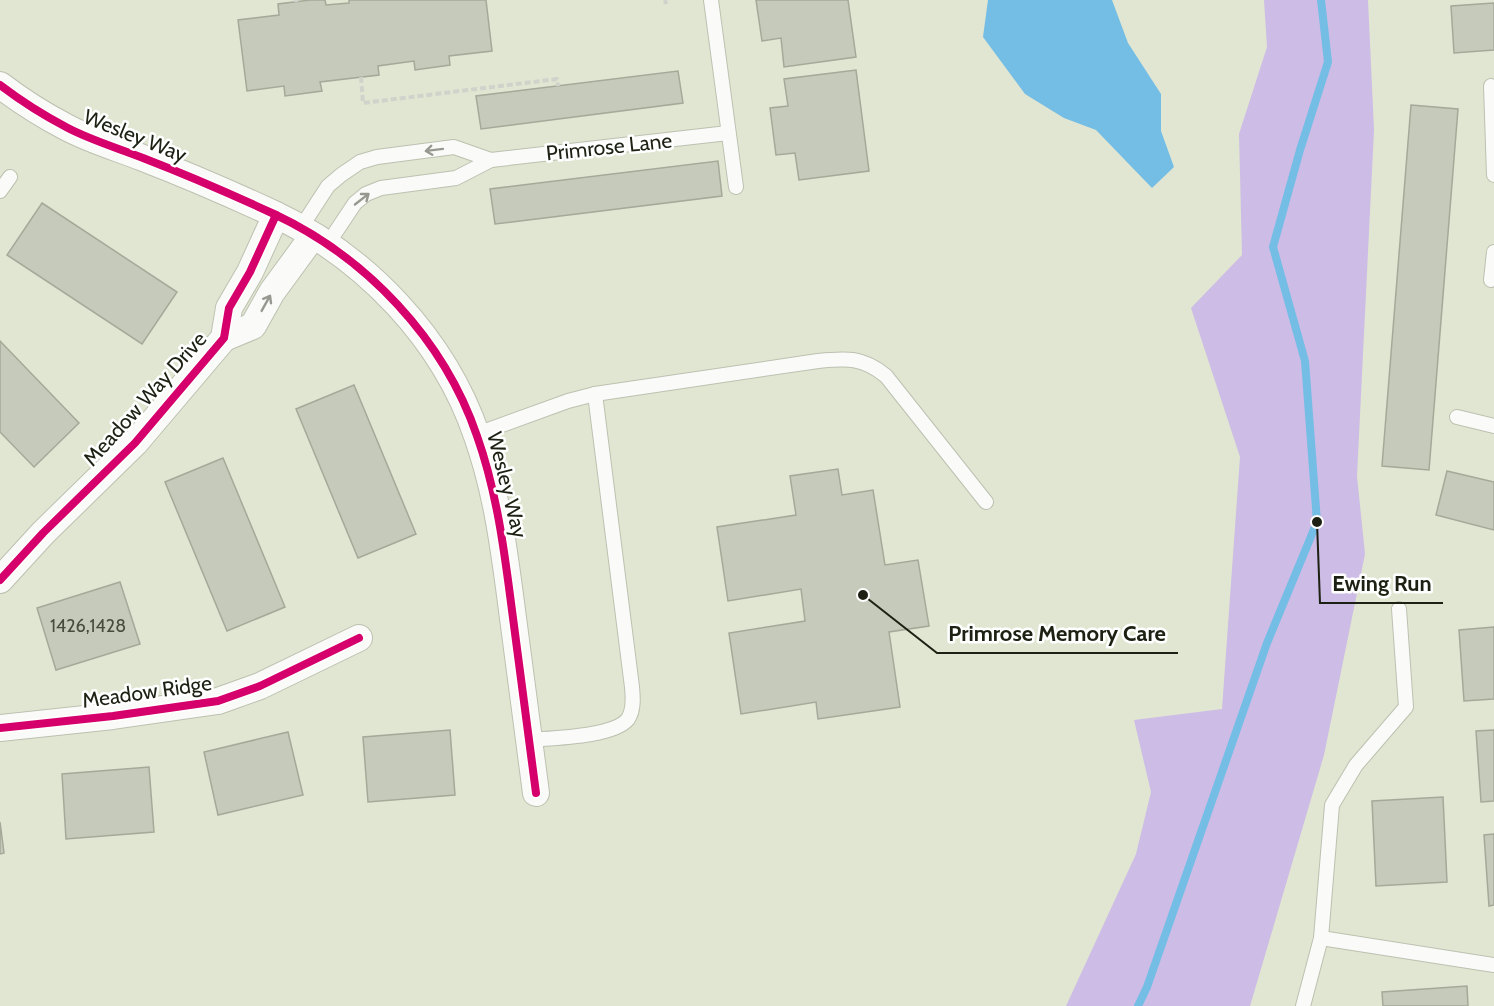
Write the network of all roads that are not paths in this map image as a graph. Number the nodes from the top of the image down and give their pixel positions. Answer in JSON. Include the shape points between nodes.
{"nodes":[{"id":1,"x":711,"y":0,"type":"edge"},
{"id":2,"x":0,"y":85,"type":"edge"},
{"id":3,"x":1491,"y":86,"type":"dead end"},
{"id":4,"x":728,"y":134,"type":"junction"},
{"id":5,"x":490,"y":160,"type":"junction"},
{"id":6,"x":1494,"y":175,"type":"edge"},
{"id":7,"x":10,"y":177,"type":"dead end"},
{"id":8,"x":736,"y":187,"type":"dead end"},
{"id":9,"x":0,"y":191,"type":"edge"},
{"id":10,"x":276,"y":215,"type":"junction"},
{"id":11,"x":314,"y":236,"type":"junction"},
{"id":12,"x":1494,"y":252,"type":"edge"},
{"id":13,"x":1491,"y":280,"type":"dead end"},
{"id":14,"x":224,"y":338,"type":"junction"},
{"id":15,"x":595,"y":394,"type":"junction"},
{"id":16,"x":1457,"y":417,"type":"dead end"},
{"id":17,"x":1494,"y":426,"type":"edge"},
{"id":18,"x":477,"y":434,"type":"junction"},
{"id":19,"x":986,"y":501,"type":"dead end"},
{"id":20,"x":0,"y":580,"type":"edge"},
{"id":21,"x":1400,"y":609,"type":"dead end"},
{"id":22,"x":359,"y":638,"type":"dead end"},
{"id":23,"x":0,"y":728,"type":"edge"},
{"id":24,"x":529,"y":740,"type":"junction"},
{"id":25,"x":536,"y":793,"type":"dead end"},
{"id":26,"x":1321,"y":938,"type":"junction"},
{"id":27,"x":1494,"y":965,"type":"edge"},
{"id":28,"x":1303,"y":1006,"type":"edge"}],
"edges":[{"from":1,"to":4,"type":"lane"},
{"from":2,"to":10,"type":"street","name":"Wesley Way","via":[[69,129]]},
{"from":3,"to":6,"type":"lane"},
{"from":4,"to":5,"type":"lane","name":"Primrose Lane"},
{"from":4,"to":8,"type":"lane"},
{"from":11,"to":5,"type":"lane","name":"Primrose Lane","one_way":true,"via":[[366,194],[381,188],[456,178]]},
{"from":5,"to":11,"type":"lane","name":"Primrose Lane","one_way":true,"via":[[454,147],[360,162],[328,186]]},
{"from":7,"to":9,"type":"lane"},
{"from":10,"to":11,"type":"street","name":"Wesley Way"},
{"from":10,"to":14,"type":"street","name":"Meadow Way Drive","via":[[230,308]]},
{"from":14,"to":11,"type":"street","name":"Meadow Way Drive","one_way":true,"via":[[253,326],[272,292]]},
{"from":11,"to":18,"type":"street","name":"Wesley Way","via":[[351,261],[425,337],[452,379]]},
{"from":12,"to":13,"type":"lane"},
{"from":14,"to":20,"type":"street","name":"Meadow Way Drive","via":[[135,443]]},
{"from":15,"to":18,"type":"lane"},
{"from":15,"to":19,"type":"lane","via":[[856,359],[873,365],[886,376]]},
{"from":15,"to":24,"type":"lane","via":[[633,705],[628,719],[616,728]]},
{"from":16,"to":17,"type":"lane"},
{"from":18,"to":24,"type":"street","name":"Wesley Way","via":[[505,555]]},
{"from":21,"to":26,"type":"lane","via":[[1406,707],[1356,765],[1332,805]]},
{"from":22,"to":23,"type":"street","name":"Meadow Ridge","via":[[260,686],[218,701]]},
{"from":24,"to":25,"type":"street","name":"Wesley Way"},
{"from":26,"to":27,"type":"lane"},
{"from":26,"to":28,"type":"lane"}]}
